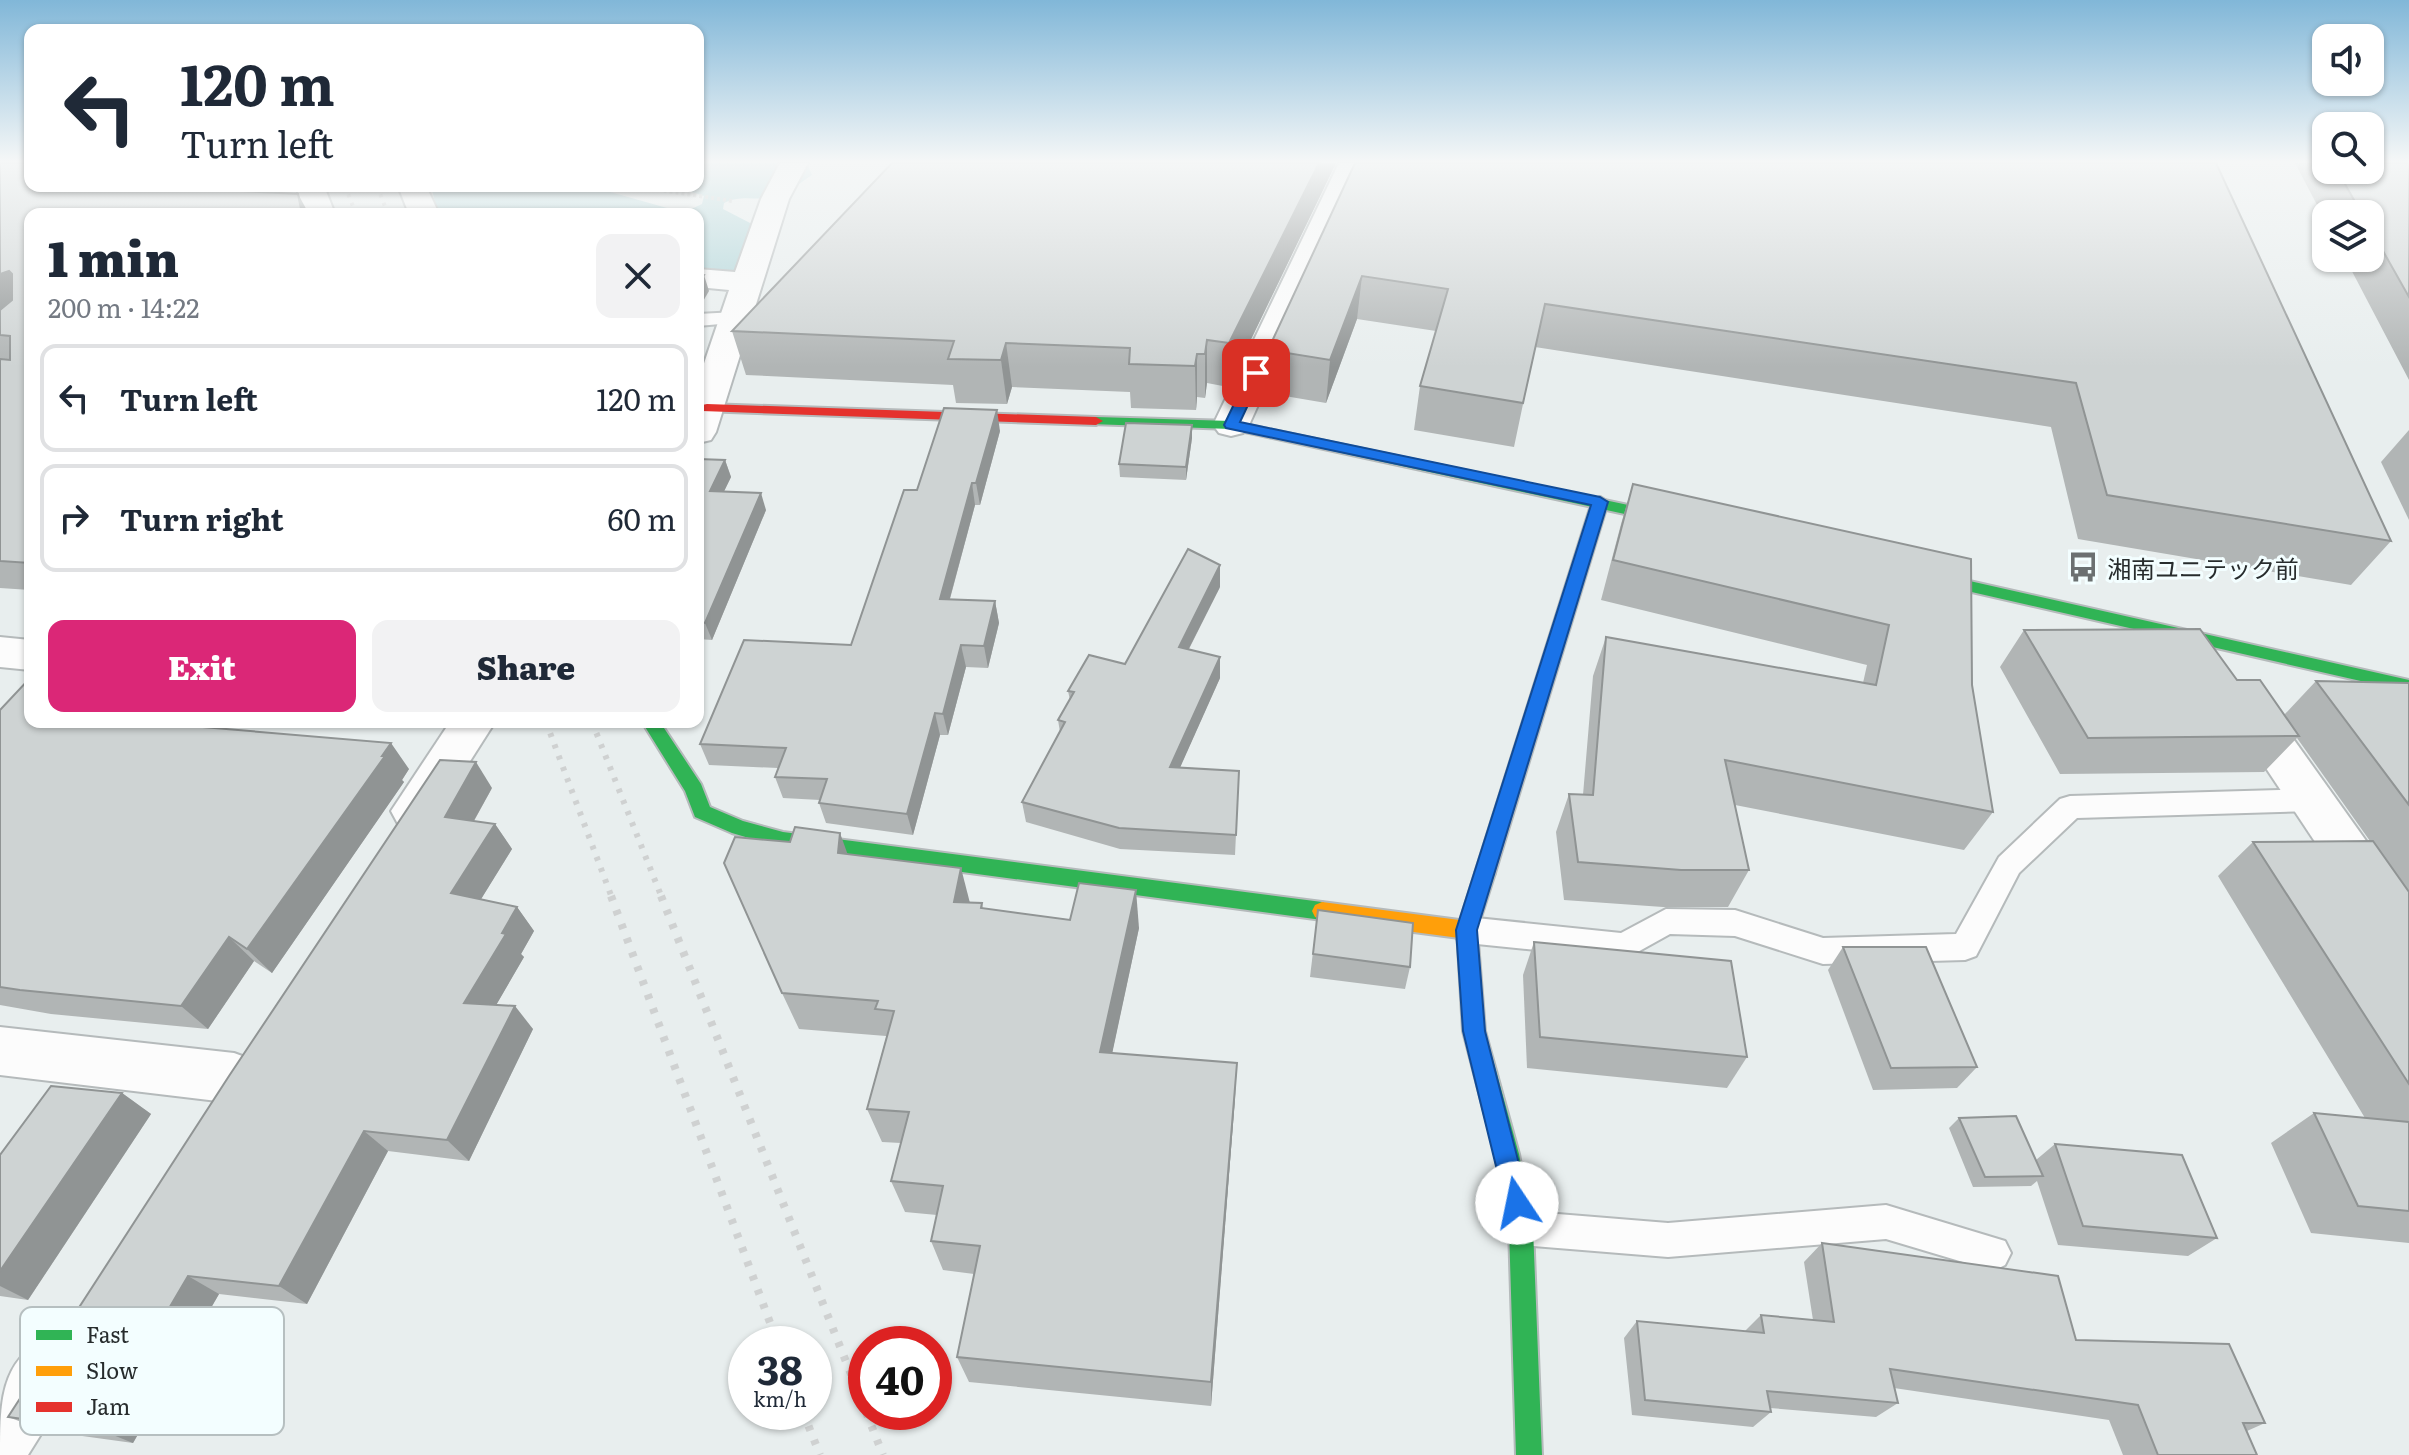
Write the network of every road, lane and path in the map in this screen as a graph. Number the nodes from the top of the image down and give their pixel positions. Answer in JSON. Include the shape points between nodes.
{"nodes":[{"id":1,"x":765,"y":231,"type":"edge"},
{"id":2,"x":1321,"y":231,"type":"edge"},
{"id":3,"x":704,"y":279,"type":"edge"},
{"id":4,"x":748,"y":283,"type":"junction"},
{"id":5,"x":736,"y":318,"type":"junction"},
{"id":6,"x":704,"y":320,"type":"edge"},
{"id":7,"x":704,"y":414,"type":"edge"},
{"id":8,"x":704,"y":420,"type":"edge"},
{"id":9,"x":1231,"y":425,"type":"junction"},
{"id":10,"x":1600,"y":502,"type":"junction"},
{"id":11,"x":1708,"y":527,"type":"edge"},
{"id":12,"x":1893,"y":569,"type":"edge"},
{"id":13,"x":2201,"y":639,"type":"junction"},
{"id":14,"x":0,"y":652,"type":"edge"},
{"id":15,"x":24,"y":654,"type":"edge"},
{"id":16,"x":2409,"y":686,"type":"edge"},
{"id":17,"x":469,"y":728,"type":"edge"},
{"id":18,"x":655,"y":728,"type":"edge"},
{"id":19,"x":2312,"y":800,"type":"junction"},
{"id":20,"x":385,"y":854,"type":"edge"},
{"id":21,"x":1467,"y":930,"type":"junction"},
{"id":22,"x":2409,"y":941,"type":"edge"},
{"id":23,"x":0,"y":1051,"type":"edge"},
{"id":24,"x":234,"y":1078,"type":"edge"},
{"id":25,"x":1521,"y":1228,"type":"junction"},
{"id":26,"x":1993,"y":1253,"type":"dead end"},
{"id":27,"x":20,"y":1410,"type":"edge"},
{"id":28,"x":0,"y":1441,"type":"edge"},
{"id":29,"x":1529,"y":1455,"type":"edge"}],
"edges":[{"from":1,"to":4,"type":"street"},
{"from":2,"to":9,"type":"street"},
{"from":3,"to":4,"type":"street"},
{"from":4,"to":5,"type":"street"},
{"from":5,"to":6,"type":"lane"},
{"from":5,"to":7,"type":"street"},
{"from":8,"to":9,"type":"street"},
{"from":9,"to":10,"type":"street"},
{"from":10,"to":11,"type":"street"},
{"from":10,"to":21,"type":"street"},
{"from":12,"to":13,"type":"street"},
{"from":13,"to":16,"type":"street"},
{"from":13,"to":19,"type":"street"},
{"from":14,"to":15,"type":"street"},
{"from":17,"to":20,"type":"street"},
{"from":18,"to":21,"type":"street","via":[[694,789],[702,812],[783,840]]},
{"from":19,"to":21,"type":"lane","via":[[2070,807],[2009,865],[1965,947],[1823,951],[1735,923],[1707,922],[1666,921],[1625,946]]},
{"from":19,"to":22,"type":"street"},
{"from":21,"to":25,"type":"street","via":[[1474,1031]]},
{"from":23,"to":24,"type":"street"},
{"from":25,"to":26,"type":"lane","via":[[1668,1240],[1886,1222]]},
{"from":25,"to":29,"type":"street"},
{"from":27,"to":28,"type":"street"}]}
